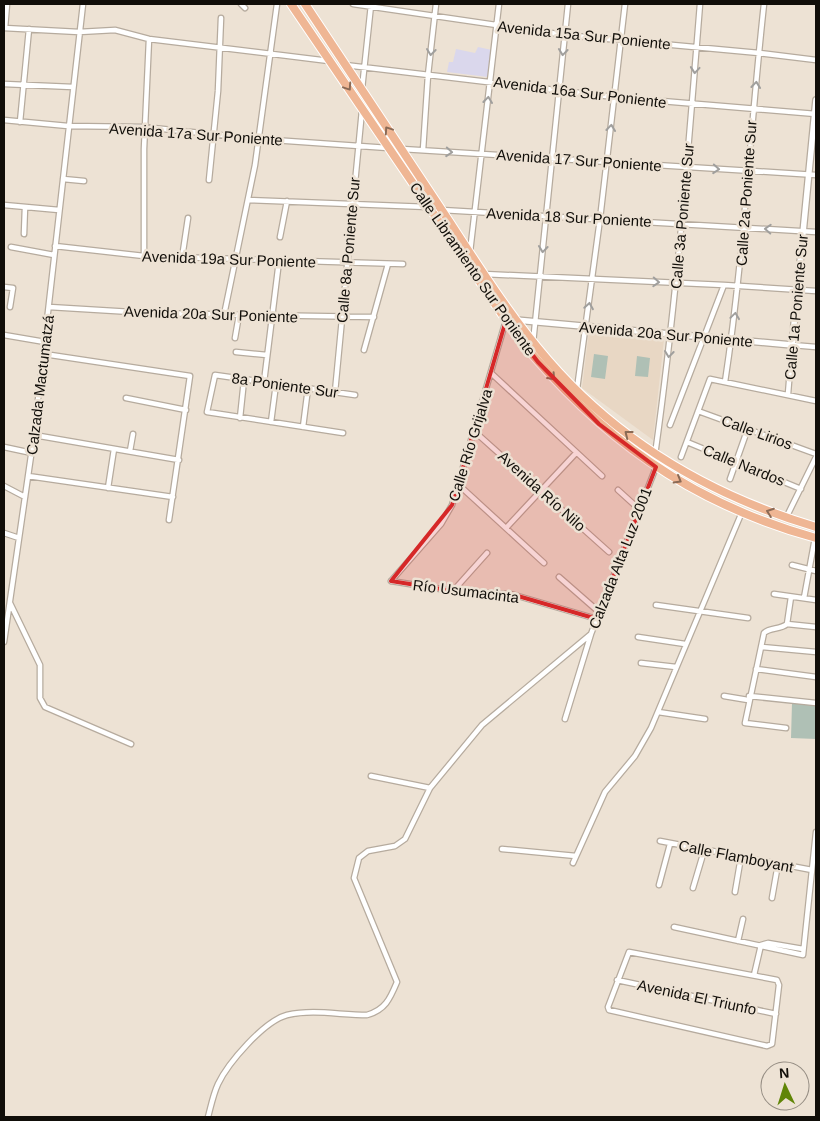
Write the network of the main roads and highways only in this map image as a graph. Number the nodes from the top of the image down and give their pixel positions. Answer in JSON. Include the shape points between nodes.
{"nodes":[{"id":1,"x":291,"y":4,"type":"edge"},
{"id":2,"x":296,"y":4,"type":"edge"},
{"id":3,"x":300,"y":4,"type":"edge"},
{"id":4,"x":305,"y":4,"type":"edge"},
{"id":5,"x":347,"y":67,"type":"junction"},
{"id":6,"x":338,"y":73,"type":"junction"},
{"id":7,"x":816,"y":527,"type":"edge"},
{"id":8,"x":816,"y":538,"type":"edge"}],
"edges":[{"from":1,"to":6,"type":"main road","name":"Calle Libramiento Sur Poniente"},
{"from":2,"to":6,"type":"main road","name":"Calle Libramiento Sur Poniente","via":[[336,64]]},
{"from":3,"to":5,"type":"main road","name":"Calle Libramiento Sur Poniente","via":[[339,63]]},
{"from":4,"to":5,"type":"main road","name":"Calle Libramiento Sur Poniente"},
{"from":7,"to":5,"type":"main road","name":"Calle Libramiento Sur Poniente","one_way":true,"via":[[739,500],[701,482],[655,455],[603,415],[533,343],[516,320]]},
{"from":6,"to":8,"type":"main road","name":"Calle Libramiento Sur Poniente","one_way":true,"via":[[506,320],[538,362],[599,424],[656,467],[701,493],[742,512]]}]}
